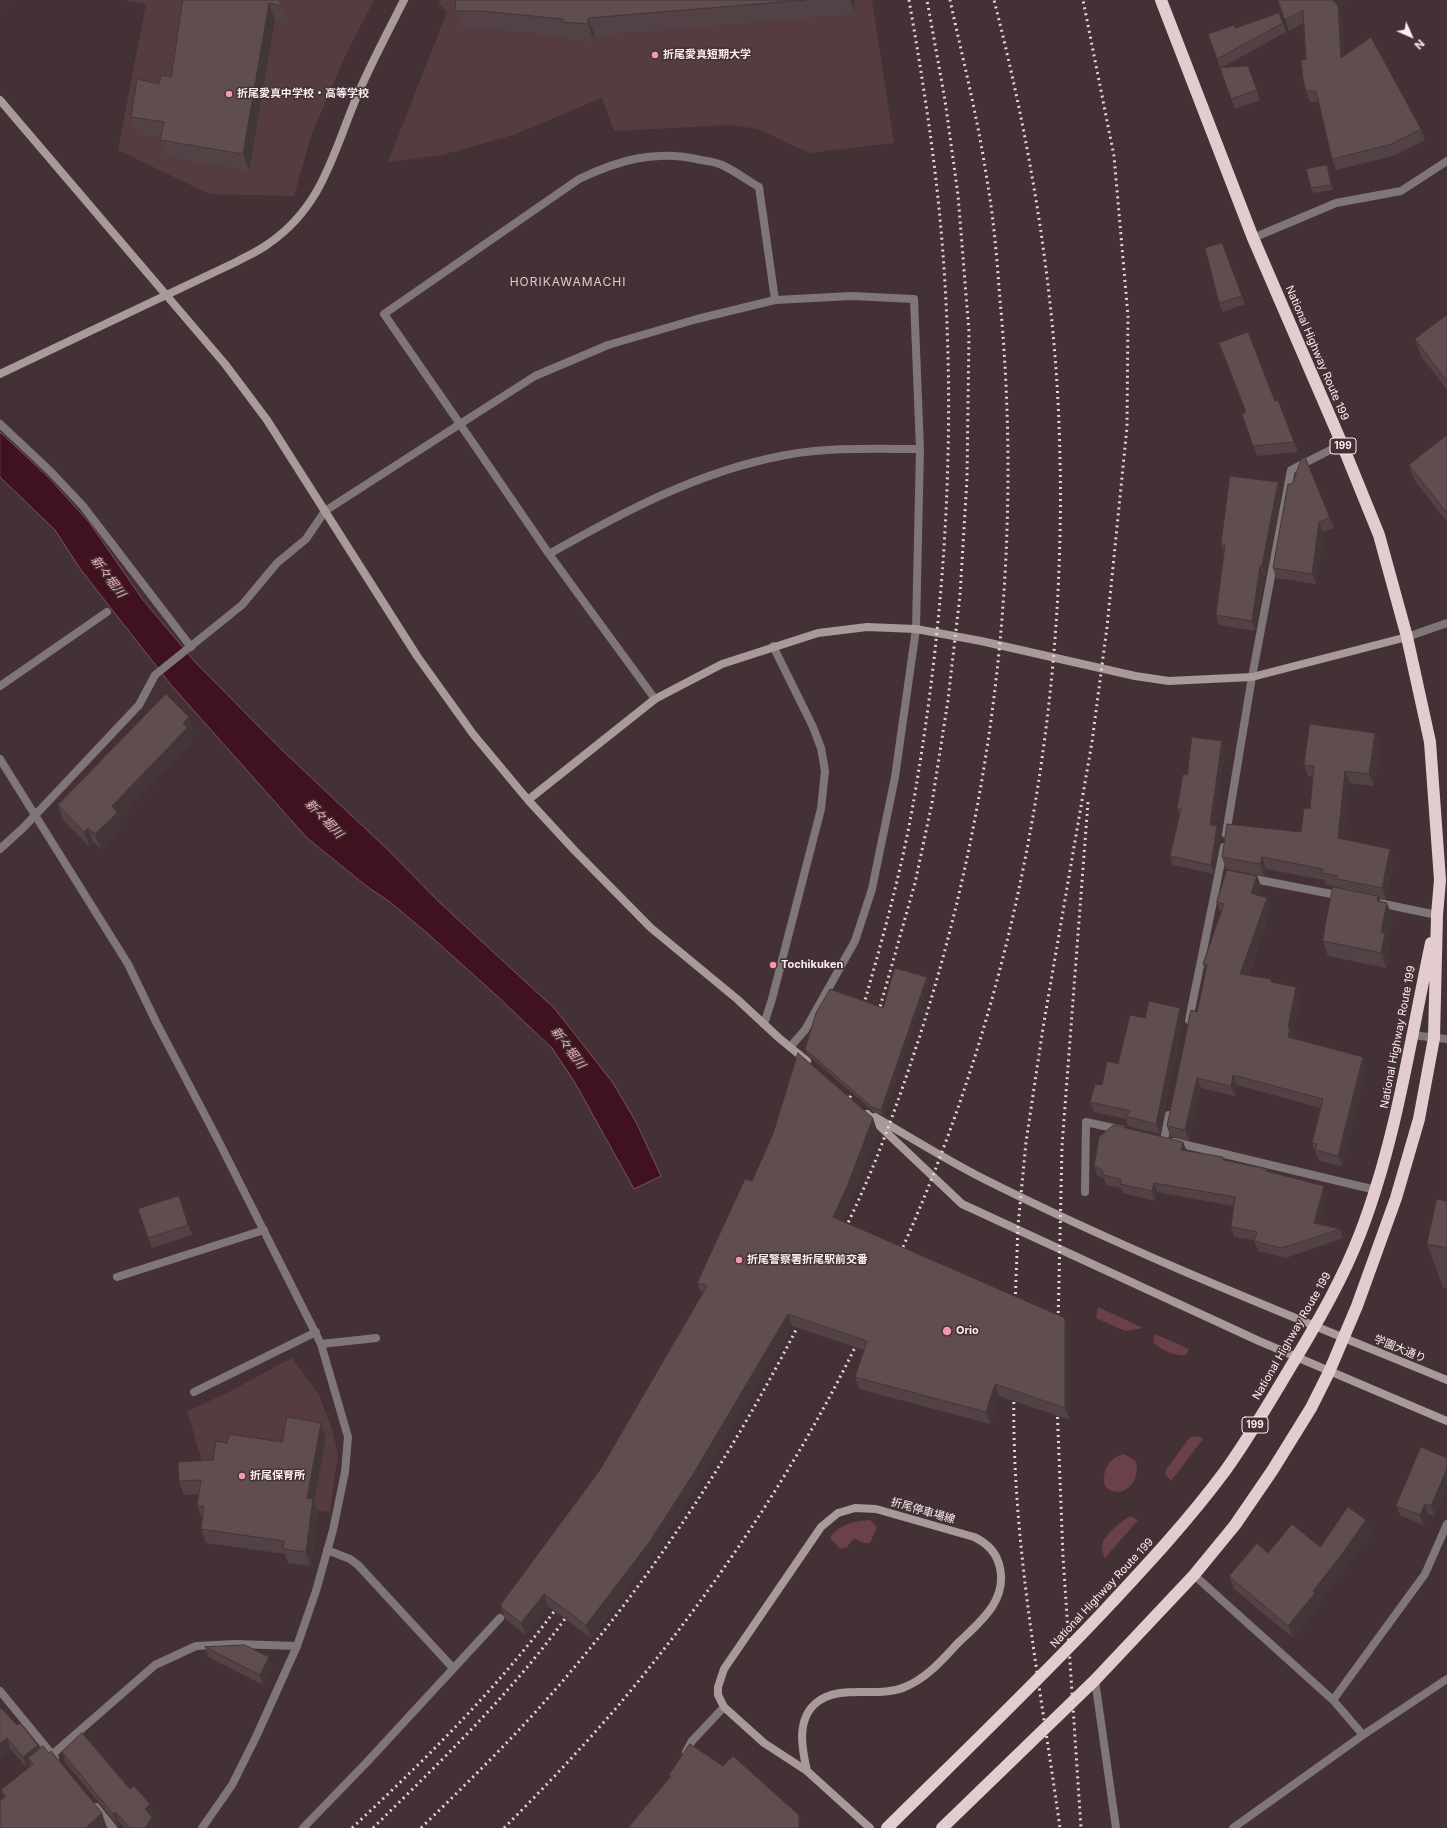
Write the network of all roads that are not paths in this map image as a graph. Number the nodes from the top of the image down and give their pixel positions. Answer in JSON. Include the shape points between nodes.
{"nodes":[{"id":1,"x":404,"y":0,"type":"edge"},
{"id":2,"x":1162,"y":0,"type":"edge"},
{"id":3,"x":0,"y":100,"type":"edge"},
{"id":4,"x":1447,"y":160,"type":"edge"},
{"id":5,"x":1253,"y":238,"type":"junction"},
{"id":6,"x":167,"y":295,"type":"junction"},
{"id":7,"x":775,"y":300,"type":"junction"},
{"id":8,"x":0,"y":374,"type":"edge"},
{"id":9,"x":0,"y":424,"type":"edge"},
{"id":10,"x":460,"y":424,"type":"junction"},
{"id":11,"x":1342,"y":444,"type":"junction"},
{"id":12,"x":920,"y":449,"type":"junction"},
{"id":13,"x":325,"y":511,"type":"junction"},
{"id":14,"x":549,"y":554,"type":"junction"},
{"id":15,"x":107,"y":612,"type":"dead end"},
{"id":16,"x":1447,"y":623,"type":"edge"},
{"id":17,"x":916,"y":629,"type":"junction"},
{"id":18,"x":1407,"y":637,"type":"junction"},
{"id":19,"x":773,"y":646,"type":"junction"},
{"id":20,"x":188,"y":649,"type":"junction"},
{"id":21,"x":1252,"y":677,"type":"junction"},
{"id":22,"x":0,"y":686,"type":"edge"},
{"id":23,"x":655,"y":699,"type":"junction"},
{"id":24,"x":0,"y":759,"type":"edge"},
{"id":25,"x":528,"y":800,"type":"junction"},
{"id":26,"x":35,"y":814,"type":"junction"},
{"id":27,"x":0,"y":849,"type":"edge"},
{"id":28,"x":1243,"y":877,"type":"edge"},
{"id":29,"x":1353,"y":898,"type":"edge"},
{"id":30,"x":1368,"y":902,"type":"edge"},
{"id":31,"x":1437,"y":915,"type":"junction"},
{"id":32,"x":764,"y":1024,"type":"junction"},
{"id":33,"x":1188,"y":1025,"type":"edge"},
{"id":34,"x":1411,"y":1035,"type":"junction"},
{"id":35,"x":1434,"y":1038,"type":"junction"},
{"id":36,"x":1447,"y":1039,"type":"edge"},
{"id":37,"x":790,"y":1047,"type":"junction"},
{"id":38,"x":813,"y":1067,"type":"edge"},
{"id":39,"x":1170,"y":1109,"type":"edge"},
{"id":40,"x":1133,"y":1132,"type":"edge"},
{"id":41,"x":1376,"y":1190,"type":"junction"},
{"id":42,"x":1085,"y":1192,"type":"dead end"},
{"id":43,"x":264,"y":1230,"type":"junction"},
{"id":44,"x":117,"y":1277,"type":"dead end"},
{"id":45,"x":1315,"y":1326,"type":"junction"},
{"id":46,"x":316,"y":1332,"type":"junction"},
{"id":47,"x":376,"y":1338,"type":"dead end"},
{"id":48,"x":1344,"y":1338,"type":"junction"},
{"id":49,"x":321,"y":1344,"type":"junction"},
{"id":50,"x":1296,"y":1357,"type":"junction"},
{"id":51,"x":1329,"y":1372,"type":"junction"},
{"id":52,"x":1447,"y":1380,"type":"edge"},
{"id":53,"x":194,"y":1392,"type":"dead end"},
{"id":54,"x":1447,"y":1421,"type":"edge"},
{"id":55,"x":1447,"y":1524,"type":"edge"},
{"id":56,"x":327,"y":1550,"type":"junction"},
{"id":57,"x":1194,"y":1575,"type":"junction"},
{"id":58,"x":500,"y":1618,"type":"edge"},
{"id":59,"x":297,"y":1646,"type":"junction"},
{"id":60,"x":453,"y":1668,"type":"junction"},
{"id":61,"x":1447,"y":1679,"type":"edge"},
{"id":62,"x":1095,"y":1680,"type":"junction"},
{"id":63,"x":0,"y":1691,"type":"edge"},
{"id":64,"x":1333,"y":1700,"type":"junction"},
{"id":65,"x":724,"y":1707,"type":"junction"},
{"id":66,"x":1363,"y":1735,"type":"junction"},
{"id":67,"x":52,"y":1755,"type":"junction"},
{"id":68,"x":681,"y":1760,"type":"edge"},
{"id":69,"x":40,"y":1764,"type":"edge"},
{"id":70,"x":61,"y":1766,"type":"edge"},
{"id":71,"x":807,"y":1771,"type":"junction"},
{"id":72,"x":90,"y":1800,"type":"edge"},
{"id":73,"x":114,"y":1828,"type":"edge"},
{"id":74,"x":202,"y":1828,"type":"edge"},
{"id":75,"x":303,"y":1828,"type":"edge"},
{"id":76,"x":870,"y":1828,"type":"edge"},
{"id":77,"x":887,"y":1828,"type":"edge"},
{"id":78,"x":942,"y":1828,"type":"edge"},
{"id":79,"x":1116,"y":1828,"type":"edge"},
{"id":80,"x":1233,"y":1828,"type":"edge"}],
"edges":[{"from":1,"to":6,"type":"street","via":[[355,101],[328,172],[315,197],[296,220],[268,244]]},
{"from":2,"to":5,"type":"highway","name":"National Highway Route 199","number":"199"},
{"from":3,"to":6,"type":"street"},
{"from":4,"to":5,"type":"street","via":[[1401,191],[1336,203]]},
{"from":5,"to":11,"type":"highway","name":"National Highway Route 199","number":"199"},
{"from":6,"to":8,"type":"street"},
{"from":6,"to":13,"type":"street","via":[[225,364],[267,420]]},
{"from":7,"to":10,"type":"street","via":[[608,345],[535,376]]},
{"from":7,"to":10,"type":"street","via":[[759,187],[721,164],[694,158],[668,155],[641,157],[608,165],[579,179],[384,314]]},
{"from":7,"to":12,"type":"street","via":[[852,296],[914,299]]},
{"from":9,"to":20,"type":"street","via":[[83,506]]},
{"from":10,"to":13,"type":"street"},
{"from":10,"to":14,"type":"street"},
{"from":11,"to":18,"type":"highway","name":"National Highway Route 199","number":"199","via":[[1379,535]]},
{"from":11,"to":21,"type":"street","via":[[1291,470]]},
{"from":12,"to":14,"type":"street","via":[[854,448],[787,455],[717,473],[661,494]]},
{"from":12,"to":17,"type":"street"},
{"from":13,"to":20,"type":"street","via":[[306,539],[277,563],[242,605]]},
{"from":13,"to":25,"type":"street","via":[[417,656],[473,734]]},
{"from":14,"to":23,"type":"street"},
{"from":15,"to":22,"type":"street"},
{"from":16,"to":18,"type":"street"},
{"from":17,"to":19,"type":"street","via":[[867,627],[818,633]]},
{"from":17,"to":21,"type":"street","via":[[1169,681]]},
{"from":17,"to":37,"type":"street","via":[[894,777],[872,889],[855,941],[805,1030]]},
{"from":18,"to":21,"type":"street"},
{"from":18,"to":31,"type":"highway","name":"National Highway Route 199","number":"199","via":[[1430,742],[1440,880]]},
{"from":19,"to":23,"type":"street","via":[[722,664]]},
{"from":19,"to":32,"type":"street","via":[[813,727],[821,748],[825,771],[821,809]]},
{"from":20,"to":26,"type":"street","via":[[155,675],[139,705]]},
{"from":21,"to":33,"type":"street","via":[[1224,873]]},
{"from":23,"to":25,"type":"street"},
{"from":24,"to":26,"type":"street"},
{"from":25,"to":32,"type":"street","via":[[651,928],[738,999]]},
{"from":26,"to":27,"type":"street"},
{"from":26,"to":43,"type":"street","via":[[128,964]]},
{"from":28,"to":29,"type":"street"},
{"from":30,"to":31,"type":"street"},
{"from":31,"to":34,"type":"highway","name":"National Highway Route 199","number":"199"},
{"from":31,"to":35,"type":"highway","name":"National Highway Route 199","number":"199"},
{"from":32,"to":37,"type":"street"},
{"from":34,"to":35,"type":"street"},
{"from":34,"to":41,"type":"highway","name":"National Highway Route 199","number":"199","via":[[1396,1114]]},
{"from":35,"to":36,"type":"street"},
{"from":35,"to":48,"type":"highway","name":"National Highway Route 199","number":"199","via":[[1419,1119],[1396,1198]]},
{"from":37,"to":38,"type":"street"},
{"from":39,"to":41,"type":"street","via":[[1160,1139]]},
{"from":40,"to":42,"type":"street","via":[[1086,1122]]},
{"from":41,"to":45,"type":"highway","name":"National Highway Route 199","number":"199","via":[[1345,1268]]},
{"from":43,"to":44,"type":"street"},
{"from":43,"to":46,"type":"street"},
{"from":45,"to":48,"type":"street","name":"学園大通り"},
{"from":45,"to":50,"type":"highway","name":"National Highway Route 199","number":"199"},
{"from":45,"to":50,"type":"street","name":"学園大通り","via":[[1092,1230],[982,1178],[861,1108],[962,1204]]},
{"from":46,"to":49,"type":"street"},
{"from":46,"to":53,"type":"street"},
{"from":47,"to":49,"type":"street"},
{"from":48,"to":51,"type":"highway","name":"National Highway Route 199","number":"199"},
{"from":48,"to":52,"type":"street","name":"学園大通り"},
{"from":49,"to":56,"type":"street","via":[[348,1437],[345,1472]]},
{"from":50,"to":51,"type":"street"},
{"from":50,"to":77,"type":"highway","name":"National Highway Route 199","number":"199","via":[[1225,1470],[1152,1560],[1060,1657]]},
{"from":51,"to":54,"type":"street"},
{"from":51,"to":57,"type":"highway","name":"National Highway Route 199","number":"199","via":[[1272,1471],[1235,1525]]},
{"from":55,"to":64,"type":"street","via":[[1425,1574]]},
{"from":56,"to":59,"type":"street"},
{"from":56,"to":60,"type":"street","via":[[358,1565]]},
{"from":57,"to":62,"type":"highway","name":"National Highway Route 199","number":"199"},
{"from":57,"to":64,"type":"street"},
{"from":58,"to":60,"type":"street"},
{"from":59,"to":67,"type":"street","via":[[196,1646],[155,1665]]},
{"from":59,"to":74,"type":"street","via":[[235,1778]]},
{"from":60,"to":75,"type":"street"},
{"from":61,"to":66,"type":"street"},
{"from":62,"to":78,"type":"highway","name":"National Highway Route 199","number":"199"},
{"from":62,"to":79,"type":"street"},
{"from":63,"to":67,"type":"street"},
{"from":64,"to":66,"type":"street"},
{"from":65,"to":68,"type":"street","via":[[692,1741]]},
{"from":65,"to":71,"type":"street","via":[[764,1743]]},
{"from":65,"to":71,"type":"street","name":"折尾停車場線","via":[[718,1695],[724,1669],[821,1527],[838,1513],[855,1508],[876,1510],[983,1541],[996,1556],[1002,1574],[1000,1594],[990,1611],[931,1671],[913,1684],[880,1693],[831,1695],[816,1703],[806,1717],[802,1734],[802,1750]]},
{"from":66,"to":80,"type":"street"},
{"from":67,"to":69,"type":"street"},
{"from":67,"to":70,"type":"street"},
{"from":71,"to":76,"type":"street"},
{"from":72,"to":73,"type":"street"}]}
